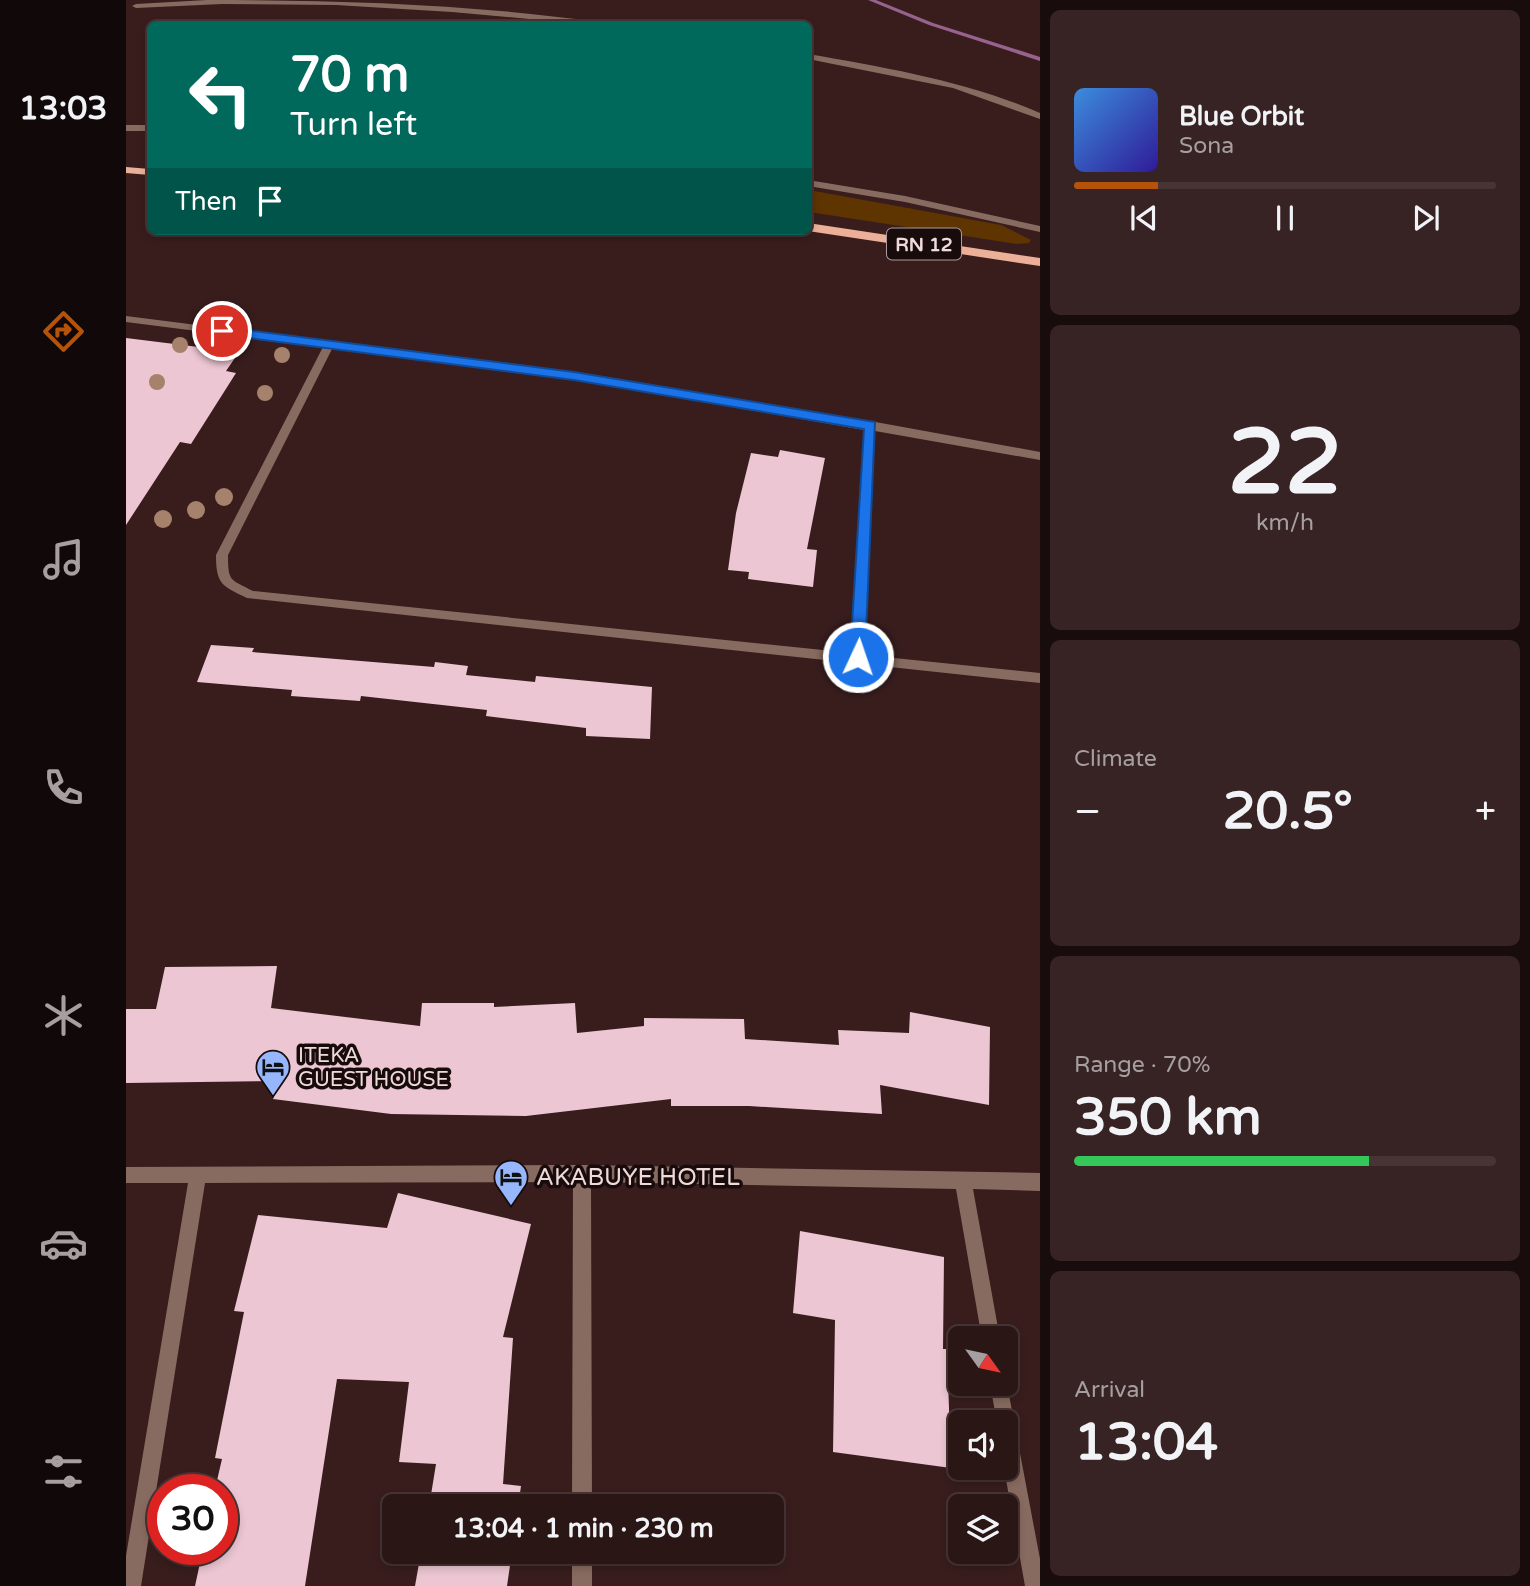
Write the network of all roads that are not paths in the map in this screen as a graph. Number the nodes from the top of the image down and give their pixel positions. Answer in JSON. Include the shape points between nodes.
{"nodes":[{"id":1,"x":136,"y":6,"type":"dead end"},
{"id":2,"x":571,"y":21,"type":"edge"},
{"id":3,"x":812,"y":57,"type":"edge"},
{"id":4,"x":1040,"y":116,"type":"edge"},
{"id":5,"x":126,"y":128,"type":"edge"},
{"id":6,"x":147,"y":128,"type":"edge"},
{"id":7,"x":126,"y":170,"type":"edge"},
{"id":8,"x":147,"y":172,"type":"edge"},
{"id":9,"x":812,"y":184,"type":"edge"},
{"id":10,"x":812,"y":228,"type":"edge"},
{"id":11,"x":1040,"y":229,"type":"edge"},
{"id":12,"x":1040,"y":262,"type":"edge"},
{"id":13,"x":126,"y":319,"type":"edge"},
{"id":14,"x":329,"y":345,"type":"junction"},
{"id":15,"x":870,"y":425,"type":"junction"},
{"id":16,"x":1040,"y":456,"type":"edge"},
{"id":17,"x":858,"y":657,"type":"junction"},
{"id":18,"x":1040,"y":678,"type":"edge"},
{"id":19,"x":582,"y":1174,"type":"junction"},
{"id":20,"x":126,"y":1175,"type":"edge"},
{"id":21,"x":198,"y":1175,"type":"junction"},
{"id":22,"x":963,"y":1181,"type":"junction"},
{"id":23,"x":1040,"y":1182,"type":"edge"},
{"id":24,"x":989,"y":1326,"type":"edge"},
{"id":25,"x":1016,"y":1480,"type":"edge"},
{"id":26,"x":582,"y":1494,"type":"edge"},
{"id":27,"x":582,"y":1564,"type":"edge"},
{"id":28,"x":131,"y":1586,"type":"edge"},
{"id":29,"x":582,"y":1586,"type":"edge"},
{"id":30,"x":1035,"y":1586,"type":"edge"}],
"edges":[{"from":1,"to":2,"type":"street","via":[[309,2],[474,10]]},
{"from":3,"to":4,"type":"street","via":[[956,86]]},
{"from":5,"to":6,"type":"street"},
{"from":7,"to":8,"type":"main road"},
{"from":9,"to":11,"type":"street"},
{"from":10,"to":12,"type":"main road","number":"RN 12"},
{"from":13,"to":14,"type":"street"},
{"from":14,"to":15,"type":"street","via":[[574,376]]},
{"from":14,"to":17,"type":"street","via":[[222,555],[222,575],[239,591]]},
{"from":15,"to":16,"type":"street"},
{"from":15,"to":17,"type":"street"},
{"from":17,"to":18,"type":"street"},
{"from":19,"to":21,"type":"street"},
{"from":19,"to":22,"type":"street"},
{"from":19,"to":26,"type":"street"},
{"from":20,"to":21,"type":"street"},
{"from":21,"to":28,"type":"street"},
{"from":22,"to":23,"type":"street"},
{"from":22,"to":24,"type":"street"},
{"from":25,"to":30,"type":"street"},
{"from":27,"to":29,"type":"street"}]}
